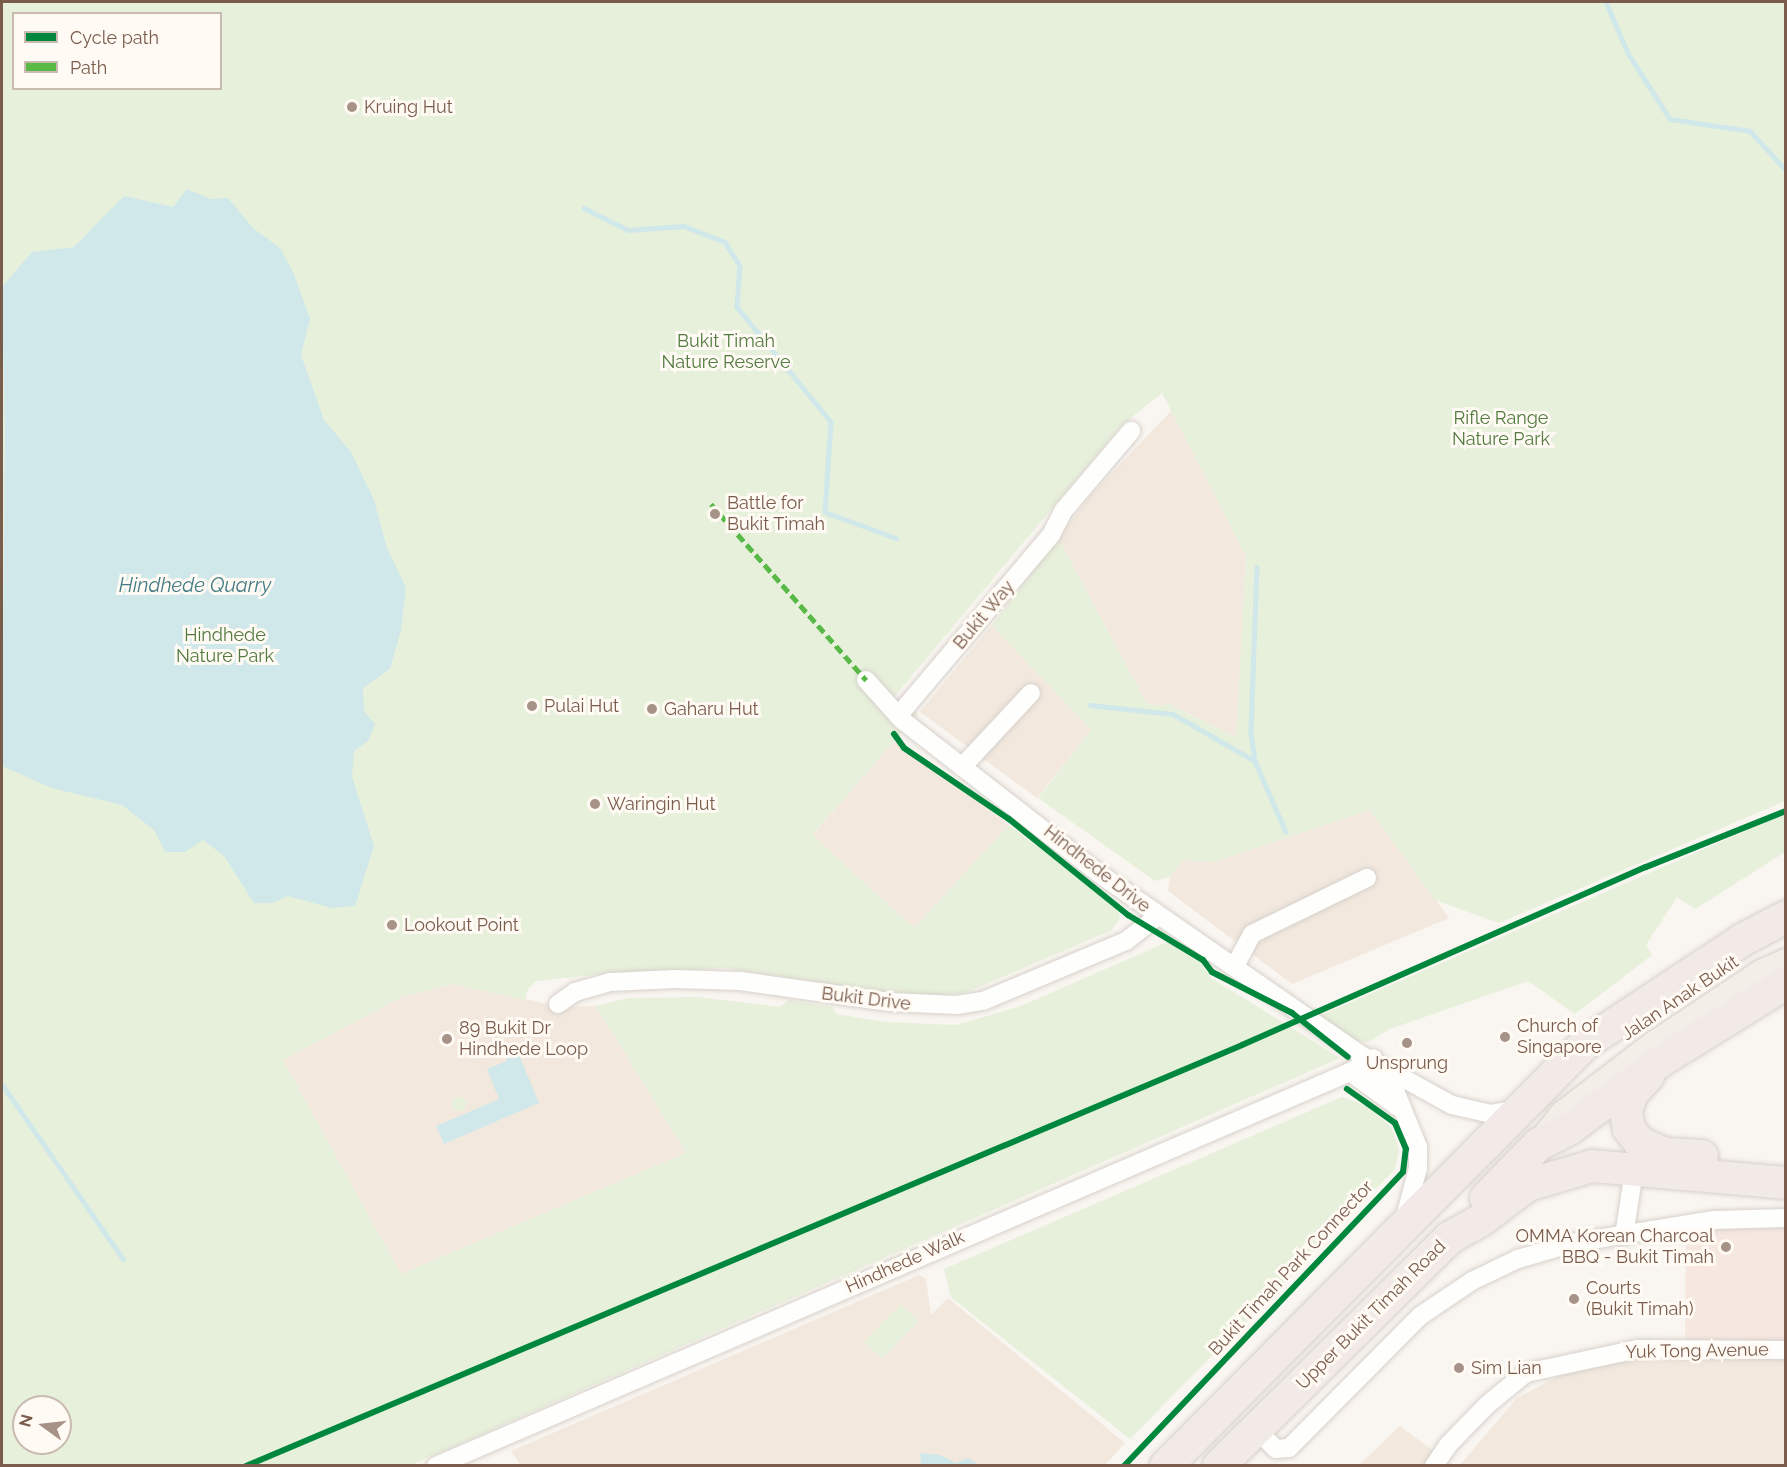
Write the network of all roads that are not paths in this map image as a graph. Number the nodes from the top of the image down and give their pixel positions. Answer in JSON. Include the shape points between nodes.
{"nodes":[{"id":1,"x":1131,"y":431,"type":"dead end"},
{"id":2,"x":866,"y":680,"type":"dead end"},
{"id":3,"x":1031,"y":693,"type":"dead end"},
{"id":4,"x":896,"y":713,"type":"junction"},
{"id":5,"x":962,"y":767,"type":"junction"},
{"id":6,"x":1367,"y":878,"type":"dead end"},
{"id":7,"x":1158,"y":916,"type":"junction"},
{"id":8,"x":1785,"y":917,"type":"edge"},
{"id":9,"x":1785,"y":934,"type":"edge"},
{"id":10,"x":1785,"y":962,"type":"edge"},
{"id":11,"x":1235,"y":966,"type":"junction"},
{"id":12,"x":1785,"y":983,"type":"edge"},
{"id":13,"x":558,"y":1004,"type":"dead end"},
{"id":14,"x":1662,"y":1060,"type":"junction"},
{"id":15,"x":1361,"y":1062,"type":"junction"},
{"id":16,"x":1561,"y":1070,"type":"junction"},
{"id":17,"x":1521,"y":1108,"type":"junction"},
{"id":18,"x":1539,"y":1144,"type":"junction"},
{"id":19,"x":1785,"y":1163,"type":"edge"},
{"id":20,"x":1634,"y":1171,"type":"junction"},
{"id":21,"x":1785,"y":1183,"type":"edge"},
{"id":22,"x":1630,"y":1210,"type":"junction"},
{"id":23,"x":1785,"y":1218,"type":"edge"},
{"id":24,"x":1401,"y":1232,"type":"junction"},
{"id":25,"x":1644,"y":1232,"type":"junction"},
{"id":26,"x":1624,"y":1236,"type":"junction"},
{"id":27,"x":1449,"y":1238,"type":"junction"},
{"id":28,"x":1785,"y":1350,"type":"edge"},
{"id":29,"x":1256,"y":1429,"type":"junction"},
{"id":30,"x":436,"y":1466,"type":"edge"},
{"id":31,"x":1166,"y":1466,"type":"edge"},
{"id":32,"x":1219,"y":1466,"type":"edge"},
{"id":33,"x":1434,"y":1466,"type":"edge"}],
"edges":[{"from":1,"to":4,"type":"street","name":"Bukit Way","via":[[1064,510],[1051,519]]},
{"from":2,"to":4,"type":"street","name":"Hindhede Drive"},
{"from":3,"to":5,"type":"street"},
{"from":4,"to":5,"type":"street","name":"Hindhede Drive"},
{"from":5,"to":7,"type":"street","name":"Hindhede Drive"},
{"from":6,"to":11,"type":"street","via":[[1252,934]]},
{"from":7,"to":11,"type":"street","name":"Hindhede Drive"},
{"from":7,"to":13,"type":"street","name":"Bukit Drive","via":[[1126,941],[983,1001],[957,1005],[890,1002],[740,981],[675,979],[611,982],[574,992]]},
{"from":8,"to":16,"type":"highway","name":"Jalan Anak Bukit","via":[[1742,940],[1586,1043]]},
{"from":9,"to":16,"type":"main road","name":"Jalan Anak Bukit","via":[[1747,953],[1621,1038]]},
{"from":10,"to":18,"type":"main road","name":"Jalan Anak Bukit","via":[[1761,973],[1653,1045],[1563,1114]]},
{"from":11,"to":15,"type":"street","name":"Hindhede Drive"},
{"from":12,"to":14,"type":"highway","name":"Jalan Anak Bukit"},
{"from":14,"to":18,"type":"highway","name":"Jalan Anak Bukit","via":[[1568,1130]]},
{"from":14,"to":19,"type":"highway","via":[[1632,1093],[1626,1112],[1629,1129],[1640,1143],[1665,1154]]},
{"from":15,"to":17,"type":"street","via":[[1459,1107],[1490,1114]]},
{"from":15,"to":24,"type":"street","via":[[1396,1094],[1418,1148],[1418,1168]]},
{"from":15,"to":30,"type":"street","name":"Hindhede Walk"},
{"from":16,"to":17,"type":"highway","name":"Upper Bukit Timah Road"},
{"from":17,"to":24,"type":"highway","name":"Upper Bukit Timah Road"},
{"from":18,"to":27,"type":"highway","name":"Jalan Anak Bukit"},
{"from":20,"to":21,"type":"highway","name":"Upper Bukit Timah Road"},
{"from":20,"to":22,"type":"street"},
{"from":20,"to":27,"type":"highway","name":"Upper Bukit Timah Road","via":[[1592,1166],[1550,1176],[1528,1185],[1480,1221]]},
{"from":22,"to":25,"type":"street"},
{"from":22,"to":26,"type":"street"},
{"from":23,"to":25,"type":"street","via":[[1714,1220]]},
{"from":24,"to":31,"type":"highway","name":"Upper Bukit Timah Road"},
{"from":25,"to":26,"type":"street"},
{"from":26,"to":29,"type":"street","via":[[1573,1243],[1518,1258],[1472,1281],[1420,1316],[1289,1448],[1276,1449]]},
{"from":27,"to":29,"type":"highway","name":"Upper Bukit Timah Road"},
{"from":28,"to":33,"type":"street","name":"Yuk Tong Avenue","via":[[1638,1349],[1526,1373],[1488,1404],[1448,1445]]},
{"from":29,"to":32,"type":"highway","name":"Upper Bukit Timah Road"}]}
